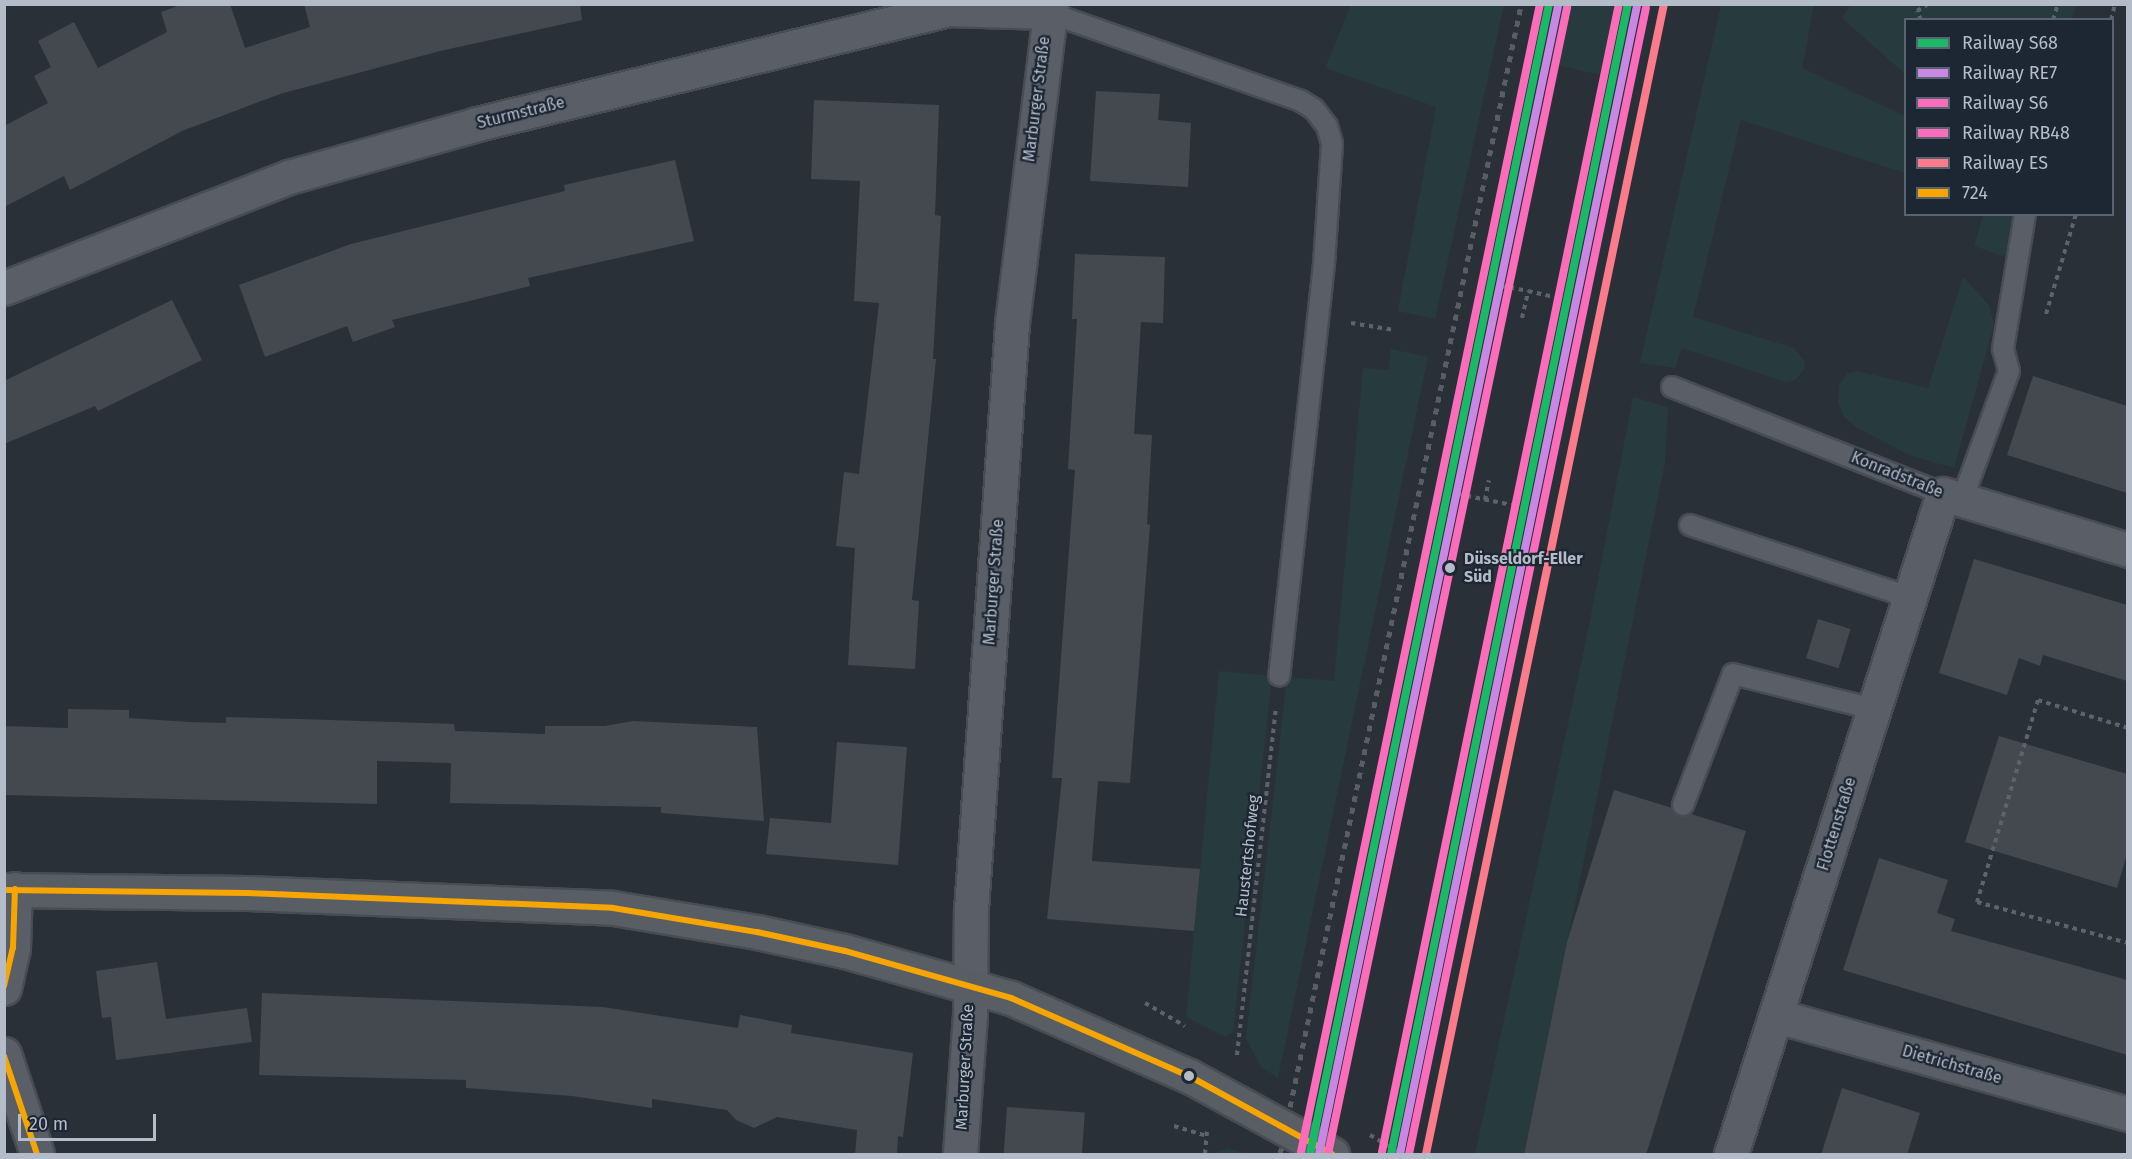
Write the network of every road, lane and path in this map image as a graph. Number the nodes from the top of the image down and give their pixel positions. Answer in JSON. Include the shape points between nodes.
{"nodes":[{"id":1,"x":1928,"y":4,"type":"edge"},
{"id":2,"x":1043,"y":7,"type":"edge"},
{"id":3,"x":1921,"y":18,"type":"edge"},
{"id":4,"x":2025,"y":216,"type":"edge"},
{"id":5,"x":1501,"y":286,"type":"dead end"},
{"id":6,"x":4,"y":288,"type":"edge"},
{"id":7,"x":1528,"y":291,"type":"junction"},
{"id":8,"x":1554,"y":297,"type":"dead end"},
{"id":9,"x":1318,"y":318,"type":"junction"},
{"id":10,"x":1522,"y":318,"type":"dead end"},
{"id":11,"x":1394,"y":330,"type":"dead end"},
{"id":12,"x":1672,"y":387,"type":"dead end"},
{"id":13,"x":1489,"y":480,"type":"dead end"},
{"id":14,"x":1458,"y":494,"type":"dead end"},
{"id":15,"x":1953,"y":497,"type":"junction"},
{"id":16,"x":1485,"y":500,"type":"junction"},
{"id":17,"x":1512,"y":505,"type":"dead end"},
{"id":18,"x":1690,"y":525,"type":"dead end"},
{"id":19,"x":2127,"y":550,"type":"edge"},
{"id":20,"x":1909,"y":597,"type":"junction"},
{"id":21,"x":1280,"y":676,"type":"joint"},
{"id":22,"x":1874,"y":709,"type":"junction"},
{"id":23,"x":2127,"y":728,"type":"edge"},
{"id":24,"x":1683,"y":805,"type":"dead end"},
{"id":25,"x":10,"y":889,"type":"edge"},
{"id":26,"x":2127,"y":943,"type":"edge"},
{"id":27,"x":969,"y":984,"type":"junction"},
{"id":28,"x":4,"y":988,"type":"edge"},
{"id":29,"x":1777,"y":1016,"type":"junction"},
{"id":30,"x":1239,"y":1038,"type":"dead end"},
{"id":31,"x":4,"y":1054,"type":"edge"},
{"id":32,"x":2127,"y":1114,"type":"edge"},
{"id":33,"x":1174,"y":1126,"type":"dead end"},
{"id":34,"x":1208,"y":1126,"type":"dead end"},
{"id":35,"x":1207,"y":1136,"type":"junction"},
{"id":36,"x":37,"y":1155,"type":"edge"},
{"id":37,"x":960,"y":1155,"type":"edge"},
{"id":38,"x":1204,"y":1155,"type":"edge"},
{"id":39,"x":1332,"y":1155,"type":"edge"},
{"id":40,"x":1731,"y":1155,"type":"edge"}],
"edges":[{"from":1,"to":3,"type":"path","via":[[1917,11]]},
{"from":2,"to":6,"type":"street","name":"Sturmstraße","via":[[947,9],[477,123],[290,177]]},
{"from":2,"to":9,"type":"lane","via":[[1314,109],[1327,126],[1332,144]]},
{"from":2,"to":27,"type":"street","name":"Marburger Straße","via":[[1012,323]]},
{"from":4,"to":15,"type":"lane","name":"Flottenstraße","via":[[2003,349],[2009,371]]},
{"from":5,"to":7,"type":"path"},
{"from":7,"to":8,"type":"path"},
{"from":7,"to":10,"type":"path"},
{"from":9,"to":11,"type":"path"},
{"from":9,"to":21,"type":"lane"},
{"from":12,"to":15,"type":"lane","name":"Konradstraße"},
{"from":13,"to":16,"type":"path"},
{"from":14,"to":16,"type":"path"},
{"from":15,"to":19,"type":"street","name":"Konradstraße"},
{"from":15,"to":20,"type":"street","name":"Flottenstraße"},
{"from":16,"to":17,"type":"path"},
{"from":18,"to":20,"type":"lane"},
{"from":20,"to":22,"type":"street","name":"Flottenstraße"},
{"from":21,"to":30,"type":"path","name":"Haustertshofweg"},
{"from":22,"to":24,"type":"lane","via":[[1733,674]]},
{"from":22,"to":29,"type":"street","name":"Flottenstraße"},
{"from":23,"to":26,"type":"path","via":[[2038,700],[1977,902]]},
{"from":25,"to":27,"type":"main road","via":[[247,893],[613,908],[779,936]]},
{"from":25,"to":28,"type":"street","via":[[13,948]]},
{"from":27,"to":37,"type":"street","name":"Marburger Straße"},
{"from":27,"to":39,"type":"main road","via":[[1011,998],[1189,1076]]},
{"from":29,"to":32,"type":"street","name":"Dietrichstraße"},
{"from":29,"to":40,"type":"street","name":"Flottenstraße"},
{"from":31,"to":36,"type":"street"},
{"from":33,"to":35,"type":"path"},
{"from":34,"to":35,"type":"path"},
{"from":35,"to":38,"type":"path"}]}
